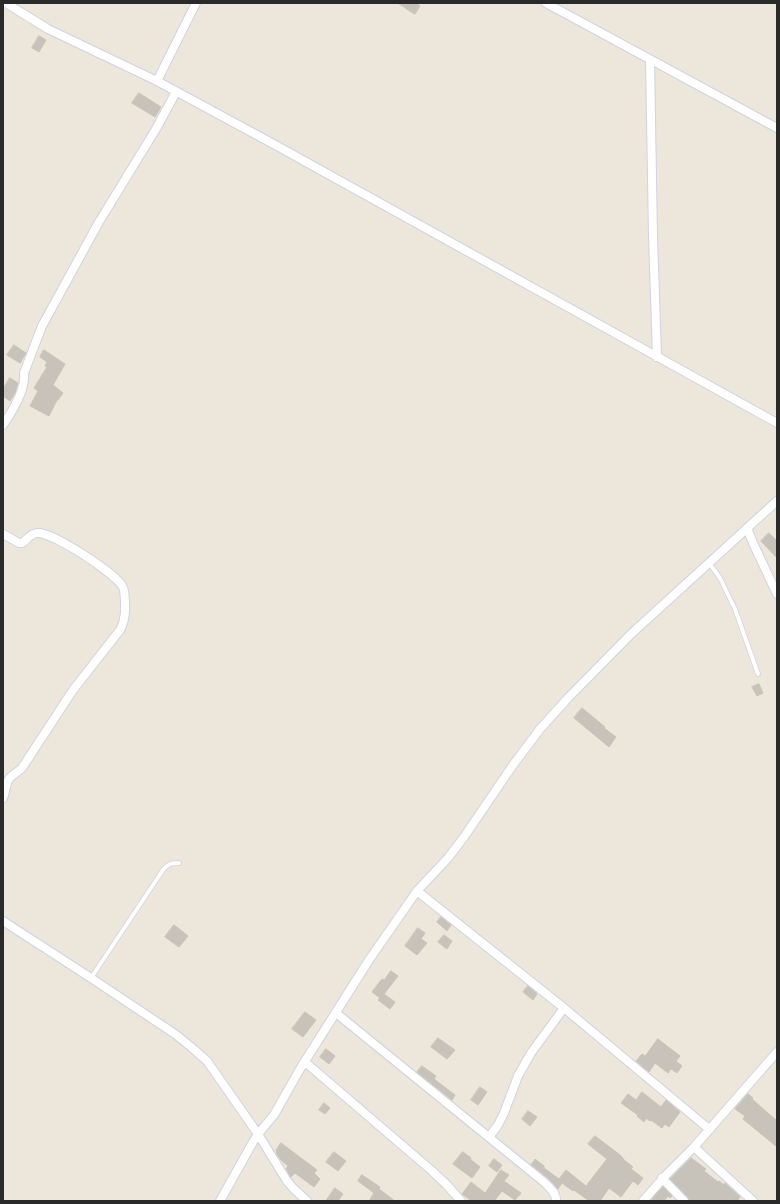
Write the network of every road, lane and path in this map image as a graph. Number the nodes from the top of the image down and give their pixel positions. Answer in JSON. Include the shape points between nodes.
{"nodes":[{"id":1,"x":6,"y":3,"type":"edge"},
{"id":2,"x":196,"y":3,"type":"edge"},
{"id":3,"x":546,"y":3,"type":"edge"},
{"id":4,"x":650,"y":60,"type":"junction"},
{"id":5,"x":157,"y":81,"type":"junction"},
{"id":6,"x":176,"y":92,"type":"junction"},
{"id":7,"x":777,"y":128,"type":"edge"},
{"id":8,"x":657,"y":357,"type":"junction"},
{"id":9,"x":777,"y":423,"type":"edge"},
{"id":10,"x":3,"y":425,"type":"edge"},
{"id":11,"x":777,"y":501,"type":"edge"},
{"id":12,"x":747,"y":528,"type":"junction"},
{"id":13,"x":3,"y":534,"type":"edge"},
{"id":14,"x":709,"y":563,"type":"junction"},
{"id":15,"x":777,"y":594,"type":"edge"},
{"id":16,"x":758,"y":674,"type":"dead end"},
{"id":17,"x":3,"y":798,"type":"edge"},
{"id":18,"x":179,"y":863,"type":"dead end"},
{"id":19,"x":417,"y":891,"type":"junction"},
{"id":20,"x":3,"y":921,"type":"edge"},
{"id":21,"x":91,"y":978,"type":"junction"},
{"id":22,"x":564,"y":1008,"type":"junction"},
{"id":23,"x":336,"y":1013,"type":"junction"},
{"id":24,"x":777,"y":1052,"type":"edge"},
{"id":25,"x":305,"y":1062,"type":"junction"},
{"id":26,"x":709,"y":1129,"type":"junction"},
{"id":27,"x":258,"y":1134,"type":"junction"},
{"id":28,"x":489,"y":1137,"type":"junction"},
{"id":29,"x":694,"y":1147,"type":"junction"},
{"id":30,"x":662,"y":1178,"type":"junction"},
{"id":31,"x":220,"y":1201,"type":"edge"},
{"id":32,"x":306,"y":1201,"type":"edge"},
{"id":33,"x":461,"y":1201,"type":"edge"},
{"id":34,"x":556,"y":1201,"type":"edge"},
{"id":35,"x":643,"y":1201,"type":"edge"},
{"id":36,"x":684,"y":1201,"type":"edge"},
{"id":37,"x":753,"y":1201,"type":"edge"}],
"edges":[{"from":1,"to":5,"type":"street","via":[[48,29]]},
{"from":2,"to":5,"type":"street"},
{"from":3,"to":4,"type":"street"},
{"from":4,"to":7,"type":"street"},
{"from":4,"to":8,"type":"street"},
{"from":5,"to":6,"type":"street"},
{"from":6,"to":8,"type":"street","via":[[279,146]]},
{"from":6,"to":10,"type":"street","via":[[99,222],[42,326],[24,373],[17,403]]},
{"from":8,"to":9,"type":"street"},
{"from":11,"to":12,"type":"street"},
{"from":12,"to":14,"type":"street"},
{"from":12,"to":15,"type":"street"},
{"from":13,"to":17,"type":"street","via":[[22,543],[39,533],[83,554],[109,573],[123,588],[125,609],[120,630],[73,690],[22,768],[8,781]]},
{"from":14,"to":16,"type":"lane","via":[[720,578],[735,609]]},
{"from":14,"to":19,"type":"street","via":[[631,634],[554,713],[448,858]]},
{"from":18,"to":21,"type":"lane","via":[[166,865]]},
{"from":19,"to":22,"type":"street"},
{"from":19,"to":23,"type":"street"},
{"from":20,"to":21,"type":"street"},
{"from":21,"to":27,"type":"street","via":[[175,1034],[207,1061]]},
{"from":22,"to":26,"type":"street"},
{"from":22,"to":28,"type":"street","via":[[531,1053],[518,1076],[498,1125]]},
{"from":23,"to":25,"type":"street"},
{"from":23,"to":28,"type":"street"},
{"from":24,"to":26,"type":"street"},
{"from":25,"to":27,"type":"street","via":[[274,1115]]},
{"from":25,"to":33,"type":"street","via":[[431,1170]]},
{"from":26,"to":29,"type":"street"},
{"from":27,"to":31,"type":"street"},
{"from":27,"to":32,"type":"street","via":[[292,1188]]},
{"from":28,"to":34,"type":"street","via":[[544,1182],[554,1192]]},
{"from":29,"to":30,"type":"street"},
{"from":29,"to":37,"type":"street"},
{"from":30,"to":35,"type":"street"},
{"from":30,"to":36,"type":"street"}]}
